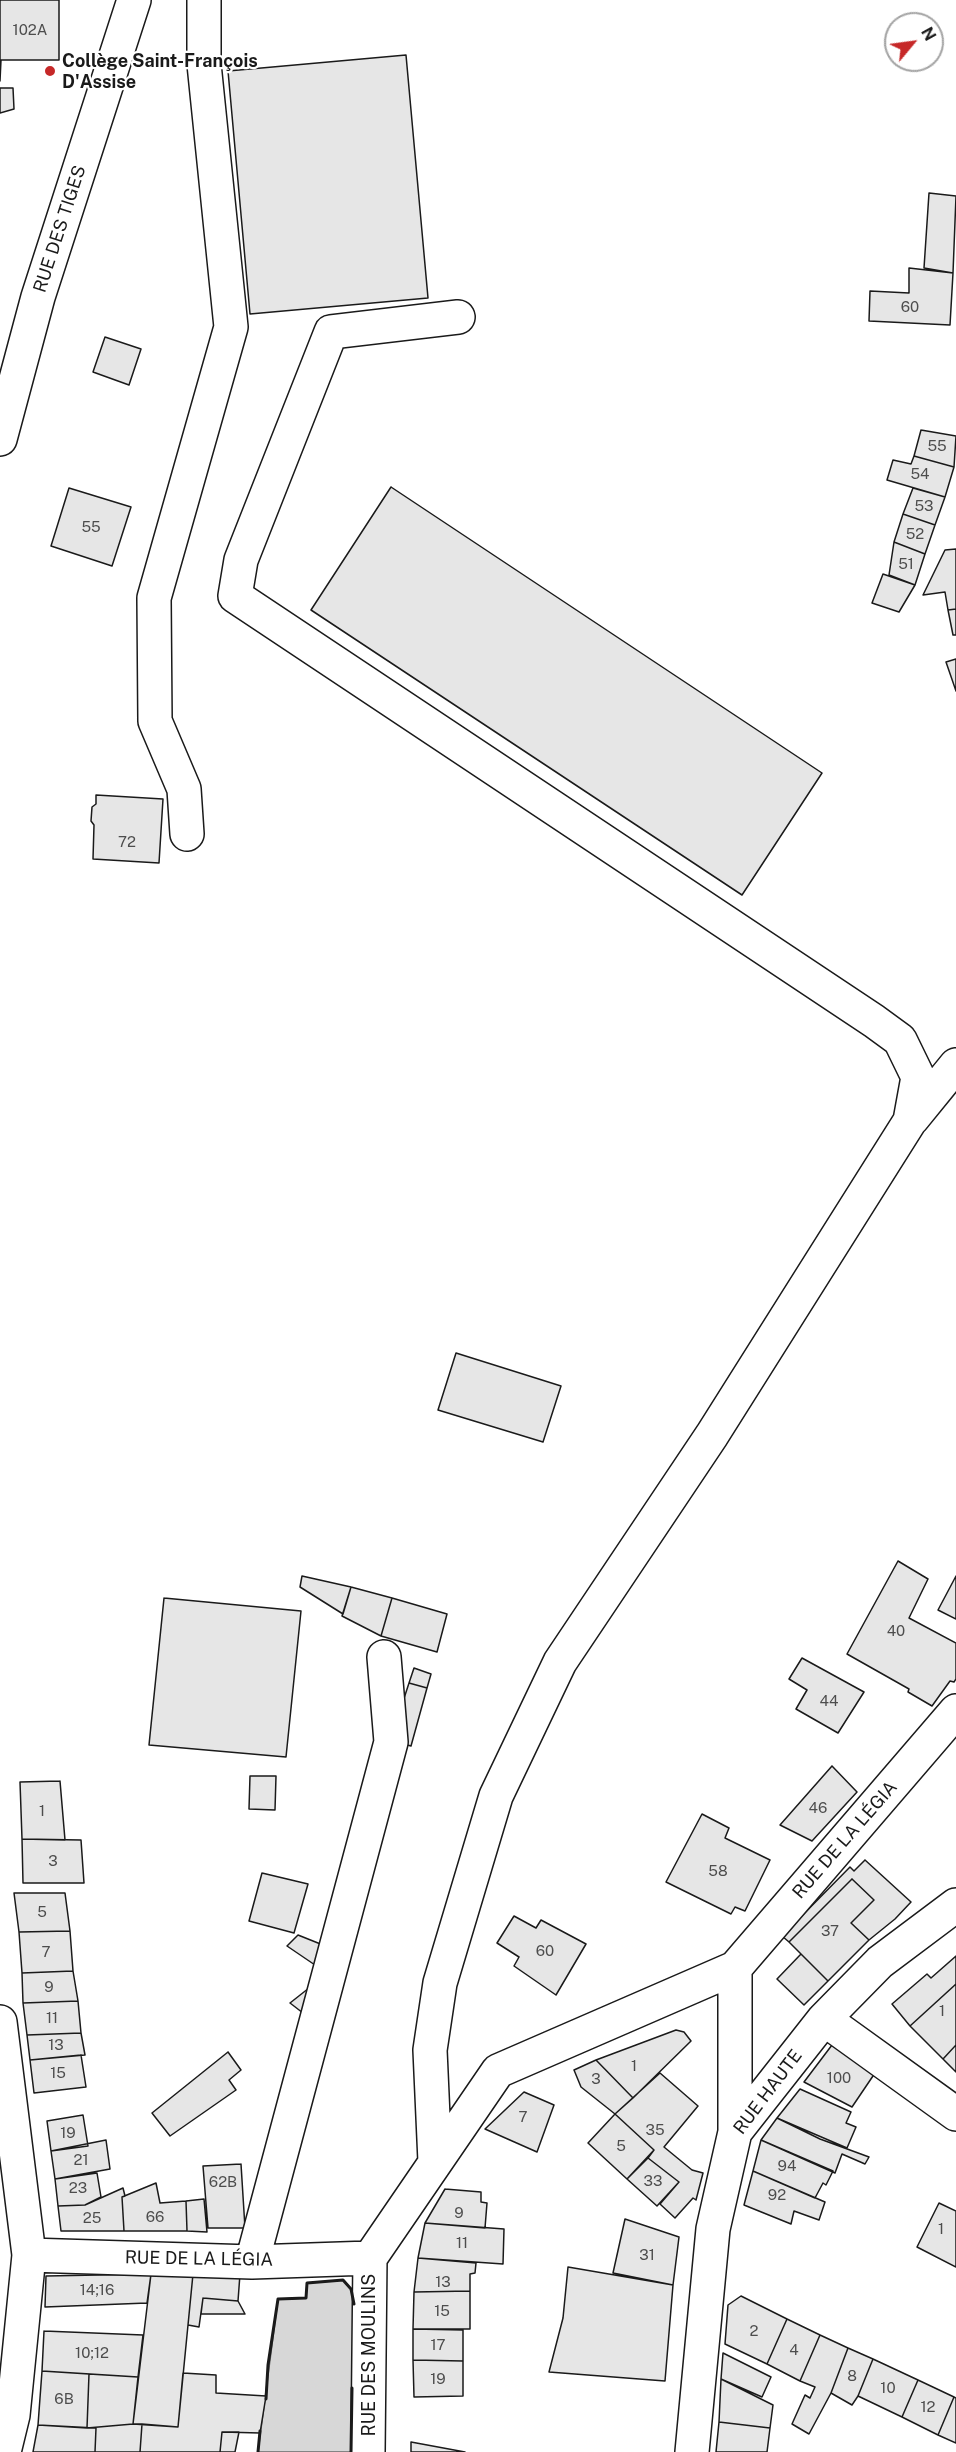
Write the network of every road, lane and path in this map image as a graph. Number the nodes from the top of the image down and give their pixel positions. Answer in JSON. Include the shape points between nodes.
{"nodes":[{"id":1,"x":204,"y":0,"type":"edge"},
{"id":2,"x":130,"y":10,"type":"edge"},
{"id":3,"x":458,"y":317,"type":"dead end"},
{"id":4,"x":0,"y":440,"type":"edge"},
{"id":5,"x":187,"y":834,"type":"dead end"},
{"id":6,"x":956,"y":1065,"type":"edge"},
{"id":7,"x":910,"y":1121,"type":"junction"},
{"id":8,"x":384,"y":1657,"type":"dead end"},
{"id":9,"x":956,"y":1711,"type":"edge"},
{"id":10,"x":956,"y":1905,"type":"edge"},
{"id":11,"x":735,"y":1968,"type":"junction"},
{"id":12,"x":824,"y":2019,"type":"junction"},
{"id":13,"x":0,"y":2022,"type":"edge"},
{"id":14,"x":956,"y":2114,"type":"edge"},
{"id":15,"x":735,"y":2132,"type":"junction"},
{"id":16,"x":435,"y":2162,"type":"junction"},
{"id":17,"x":28,"y":2255,"type":"junction"},
{"id":18,"x":370,"y":2258,"type":"junction"},
{"id":19,"x":252,"y":2262,"type":"junction"},
{"id":20,"x":4,"y":2452,"type":"edge"},
{"id":21,"x":368,"y":2452,"type":"edge"},
{"id":22,"x":692,"y":2452,"type":"edge"}],
"edges":[{"from":1,"to":5,"type":"street","via":[[204,64],[231,327],[154,598],[155,722],[184,789]]},
{"from":2,"to":4,"type":"street","name":"RUE DES TIGES","via":[[35,307]]},
{"from":3,"to":7,"type":"street","via":[[331,332],[241,560],[235,596],[900,1040],[918,1077]]},
{"from":6,"to":7,"type":"street"},
{"from":7,"to":16,"type":"street","via":[[712,1435],[560,1662],[496,1796],[440,1983],[430,2050]]},
{"from":8,"to":19,"type":"street","via":[[391,1742]]},
{"from":9,"to":11,"type":"street","name":"RUE DE LA LÉGIA"},
{"from":10,"to":12,"type":"street","name":"RUE HAUTE","via":[[880,1962]]},
{"from":11,"to":15,"type":"street"},
{"from":11,"to":16,"type":"street","via":[[498,2071]]},
{"from":12,"to":14,"type":"street"},
{"from":12,"to":15,"type":"street","name":"RUE HAUTE"},
{"from":13,"to":17,"type":"street"},
{"from":15,"to":22,"type":"street","name":"RUE HAUTE","via":[[714,2229]]},
{"from":16,"to":18,"type":"street"},
{"from":17,"to":19,"type":"street","name":"RUE DE LA LÉGIA"},
{"from":17,"to":20,"type":"street","via":[[13,2415]]},
{"from":18,"to":19,"type":"street","name":"RUE DE LA LÉGIA"},
{"from":18,"to":21,"type":"street","name":"RUE DES MOULINS"}]}
